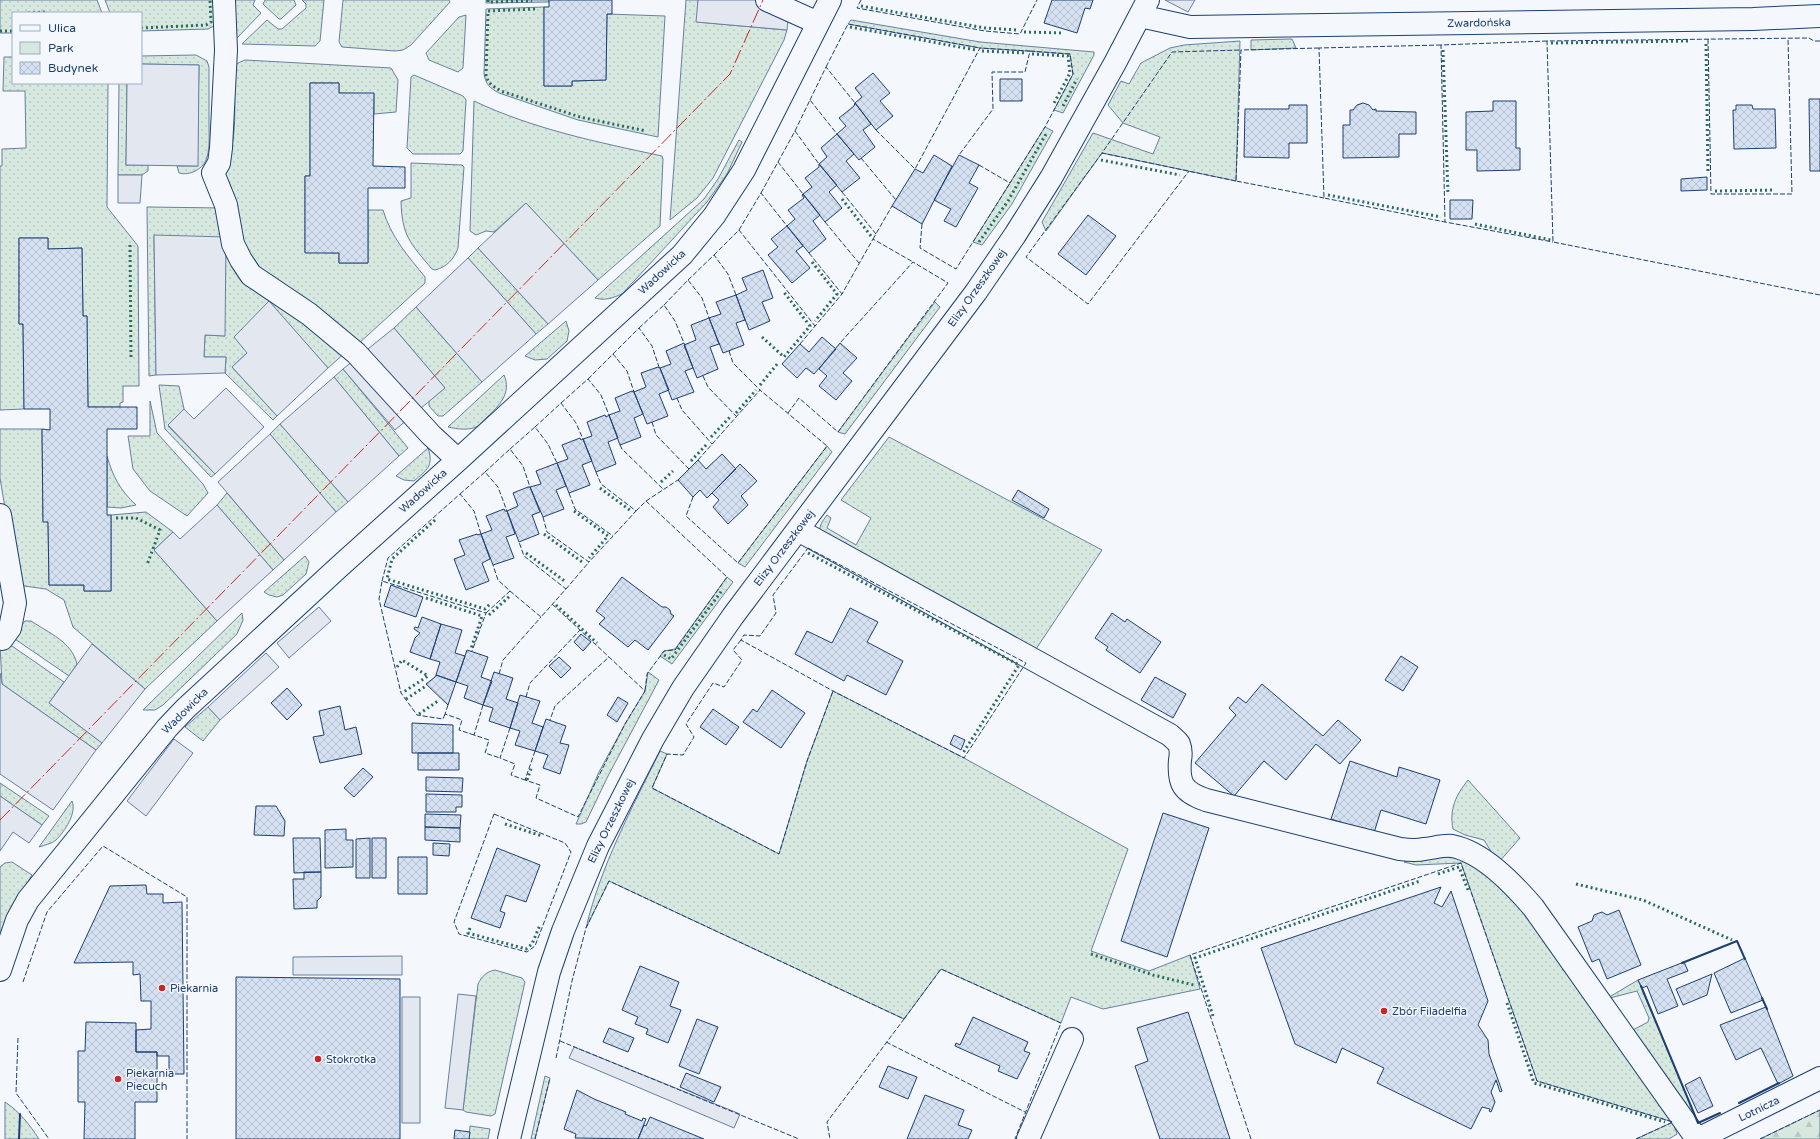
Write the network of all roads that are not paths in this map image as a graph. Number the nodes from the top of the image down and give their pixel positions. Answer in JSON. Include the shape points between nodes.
{"nodes":[{"id":1,"x":224,"y":0,"type":"edge"},
{"id":2,"x":766,"y":0,"type":"edge"},
{"id":3,"x":830,"y":0,"type":"edge"},
{"id":4,"x":1144,"y":8,"type":"edge"},
{"id":5,"x":1820,"y":16,"type":"edge"},
{"id":6,"x":818,"y":23,"type":"junction"},
{"id":7,"x":458,"y":460,"type":"junction"},
{"id":8,"x":0,"y":515,"type":"edge"},
{"id":9,"x":798,"y":530,"type":"junction"},
{"id":10,"x":2,"y":639,"type":"dead end"},
{"id":11,"x":0,"y":970,"type":"edge"},
{"id":12,"x":1072,"y":1040,"type":"dead end"},
{"id":13,"x":1820,"y":1078,"type":"edge"},
{"id":14,"x":509,"y":1139,"type":"edge"},
{"id":15,"x":1028,"y":1139,"type":"edge"},
{"id":16,"x":1697,"y":1139,"type":"edge"}],
"edges":[{"from":1,"to":7,"type":"street","via":[[226,50],[221,148],[219,163],[213,173],[226,205],[233,244],[241,260],[251,275],[309,314],[356,353],[431,435]]},
{"from":2,"to":6,"type":"street"},
{"from":3,"to":6,"type":"street","name":"Wadowicka"},
{"from":4,"to":5,"type":"street","name":"Zwardońska","via":[[1190,27]]},
{"from":4,"to":9,"type":"street","name":"Elizy Orzeszkowej","via":[[1051,178],[1015,235],[976,292]]},
{"from":6,"to":7,"type":"street","name":"Wadowicka","via":[[744,170],[682,255]]},
{"from":7,"to":11,"type":"street","name":"Wadowicka","via":[[191,704],[153,744],[28,900],[17,920]]},
{"from":8,"to":10,"type":"street","via":[[15,604],[10,628]]},
{"from":9,"to":14,"type":"street","name":"Elizy Orzeszkowej","via":[[683,688],[638,766],[598,846],[577,893],[549,972]]},
{"from":9,"to":16,"type":"street","via":[[1170,735],[1178,743],[1181,751],[1179,776],[1183,786],[1192,795],[1400,849],[1451,846],[1481,859],[1513,885],[1533,907]]},
{"from":12,"to":15,"type":"street"},
{"from":13,"to":16,"type":"street","name":"Lotnicza"}]}
